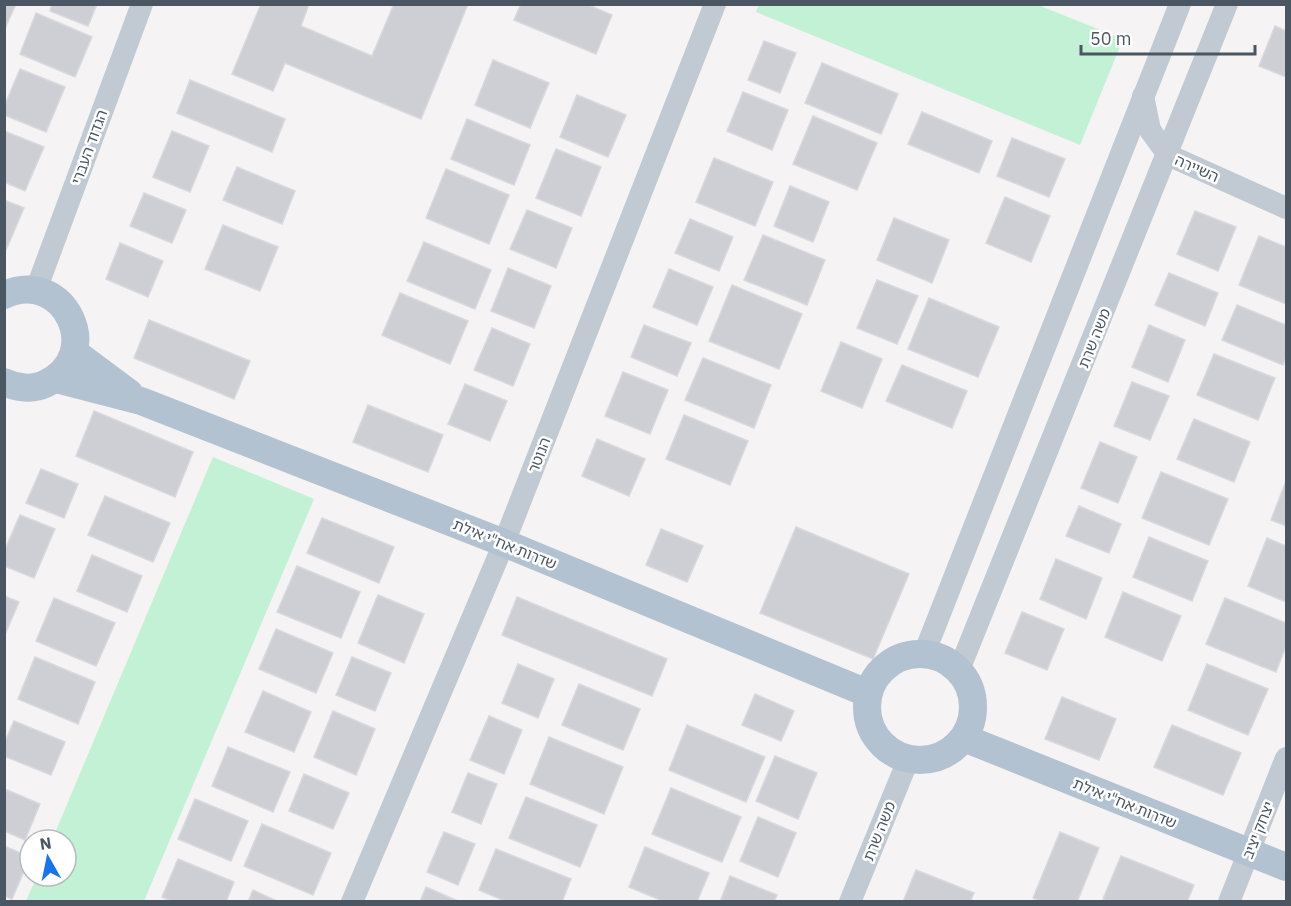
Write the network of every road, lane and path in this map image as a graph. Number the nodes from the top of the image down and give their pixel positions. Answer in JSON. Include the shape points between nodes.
{"nodes":[{"id":1,"x":142,"y":4,"type":"edge"},
{"id":2,"x":715,"y":4,"type":"edge"},
{"id":3,"x":1180,"y":4,"type":"edge"},
{"id":4,"x":1227,"y":4,"type":"edge"},
{"id":5,"x":1143,"y":95,"type":"junction"},
{"id":6,"x":1168,"y":155,"type":"junction"},
{"id":7,"x":1287,"y":208,"type":"edge"},
{"id":8,"x":36,"y":290,"type":"junction"},
{"id":9,"x":4,"y":295,"type":"edge"},
{"id":10,"x":74,"y":352,"type":"junction"},
{"id":11,"x":56,"y":379,"type":"junction"},
{"id":12,"x":6,"y":386,"type":"edge"},
{"id":13,"x":141,"y":401,"type":"junction"},
{"id":14,"x":504,"y":543,"type":"junction"},
{"id":15,"x":924,"y":654,"type":"junction"},
{"id":16,"x":959,"y":670,"type":"junction"},
{"id":17,"x":867,"y":693,"type":"junction"},
{"id":18,"x":964,"y":738,"type":"junction"},
{"id":19,"x":1287,"y":758,"type":"edge"},
{"id":20,"x":908,"y":760,"type":"junction"},
{"id":21,"x":1249,"y":852,"type":"junction"},
{"id":22,"x":1287,"y":867,"type":"edge"},
{"id":23,"x":352,"y":902,"type":"edge"},
{"id":24,"x":850,"y":902,"type":"edge"},
{"id":25,"x":1229,"y":902,"type":"edge"}],
"edges":[{"from":1,"to":8,"type":"street","name":"הגדוד העברי"},
{"from":2,"to":14,"type":"street","name":"הנוטר"},
{"from":3,"to":5,"type":"street"},
{"from":4,"to":6,"type":"street","name":"משה שרת"},
{"from":5,"to":6,"type":"street","name":"השיירה","via":[[1150,130]]},
{"from":5,"to":15,"type":"street"},
{"from":6,"to":7,"type":"street","name":"השיירה"},
{"from":6,"to":16,"type":"street","name":"משה שרת"},
{"from":8,"to":9,"type":"main road"},
{"from":8,"to":10,"type":"main road","via":[[64,306],[76,336]]},
{"from":10,"to":11,"type":"main road"},
{"from":10,"to":13,"type":"main road","name":"שדרות אח\"י אילת"},
{"from":11,"to":12,"type":"main road","via":[[40,386]]},
{"from":11,"to":13,"type":"main road","name":"שדרות אח\"י אילת"},
{"from":13,"to":14,"type":"main road","name":"שדרות אח\"י אילת"},
{"from":14,"to":17,"type":"main road","name":"שדרות אח\"י אילת"},
{"from":14,"to":23,"type":"street","name":"הנוטר"},
{"from":15,"to":16,"type":"main road"},
{"from":15,"to":17,"type":"main road","via":[[889,663],[875,676]]},
{"from":16,"to":18,"type":"main road","via":[[972,696],[971,724]]},
{"from":17,"to":20,"type":"main road","via":[[866,715],[873,736],[888,751]]},
{"from":18,"to":20,"type":"main road","via":[[934,760]]},
{"from":18,"to":21,"type":"main road","name":"שדרות אח\"י אילת"},
{"from":19,"to":21,"type":"street","name":"יצחק יציב"},
{"from":20,"to":24,"type":"street","name":"משה שרת"},
{"from":21,"to":22,"type":"main road","name":"שדרות אח\"י אילת"},
{"from":21,"to":25,"type":"street","name":"יצחק יציב"}]}
